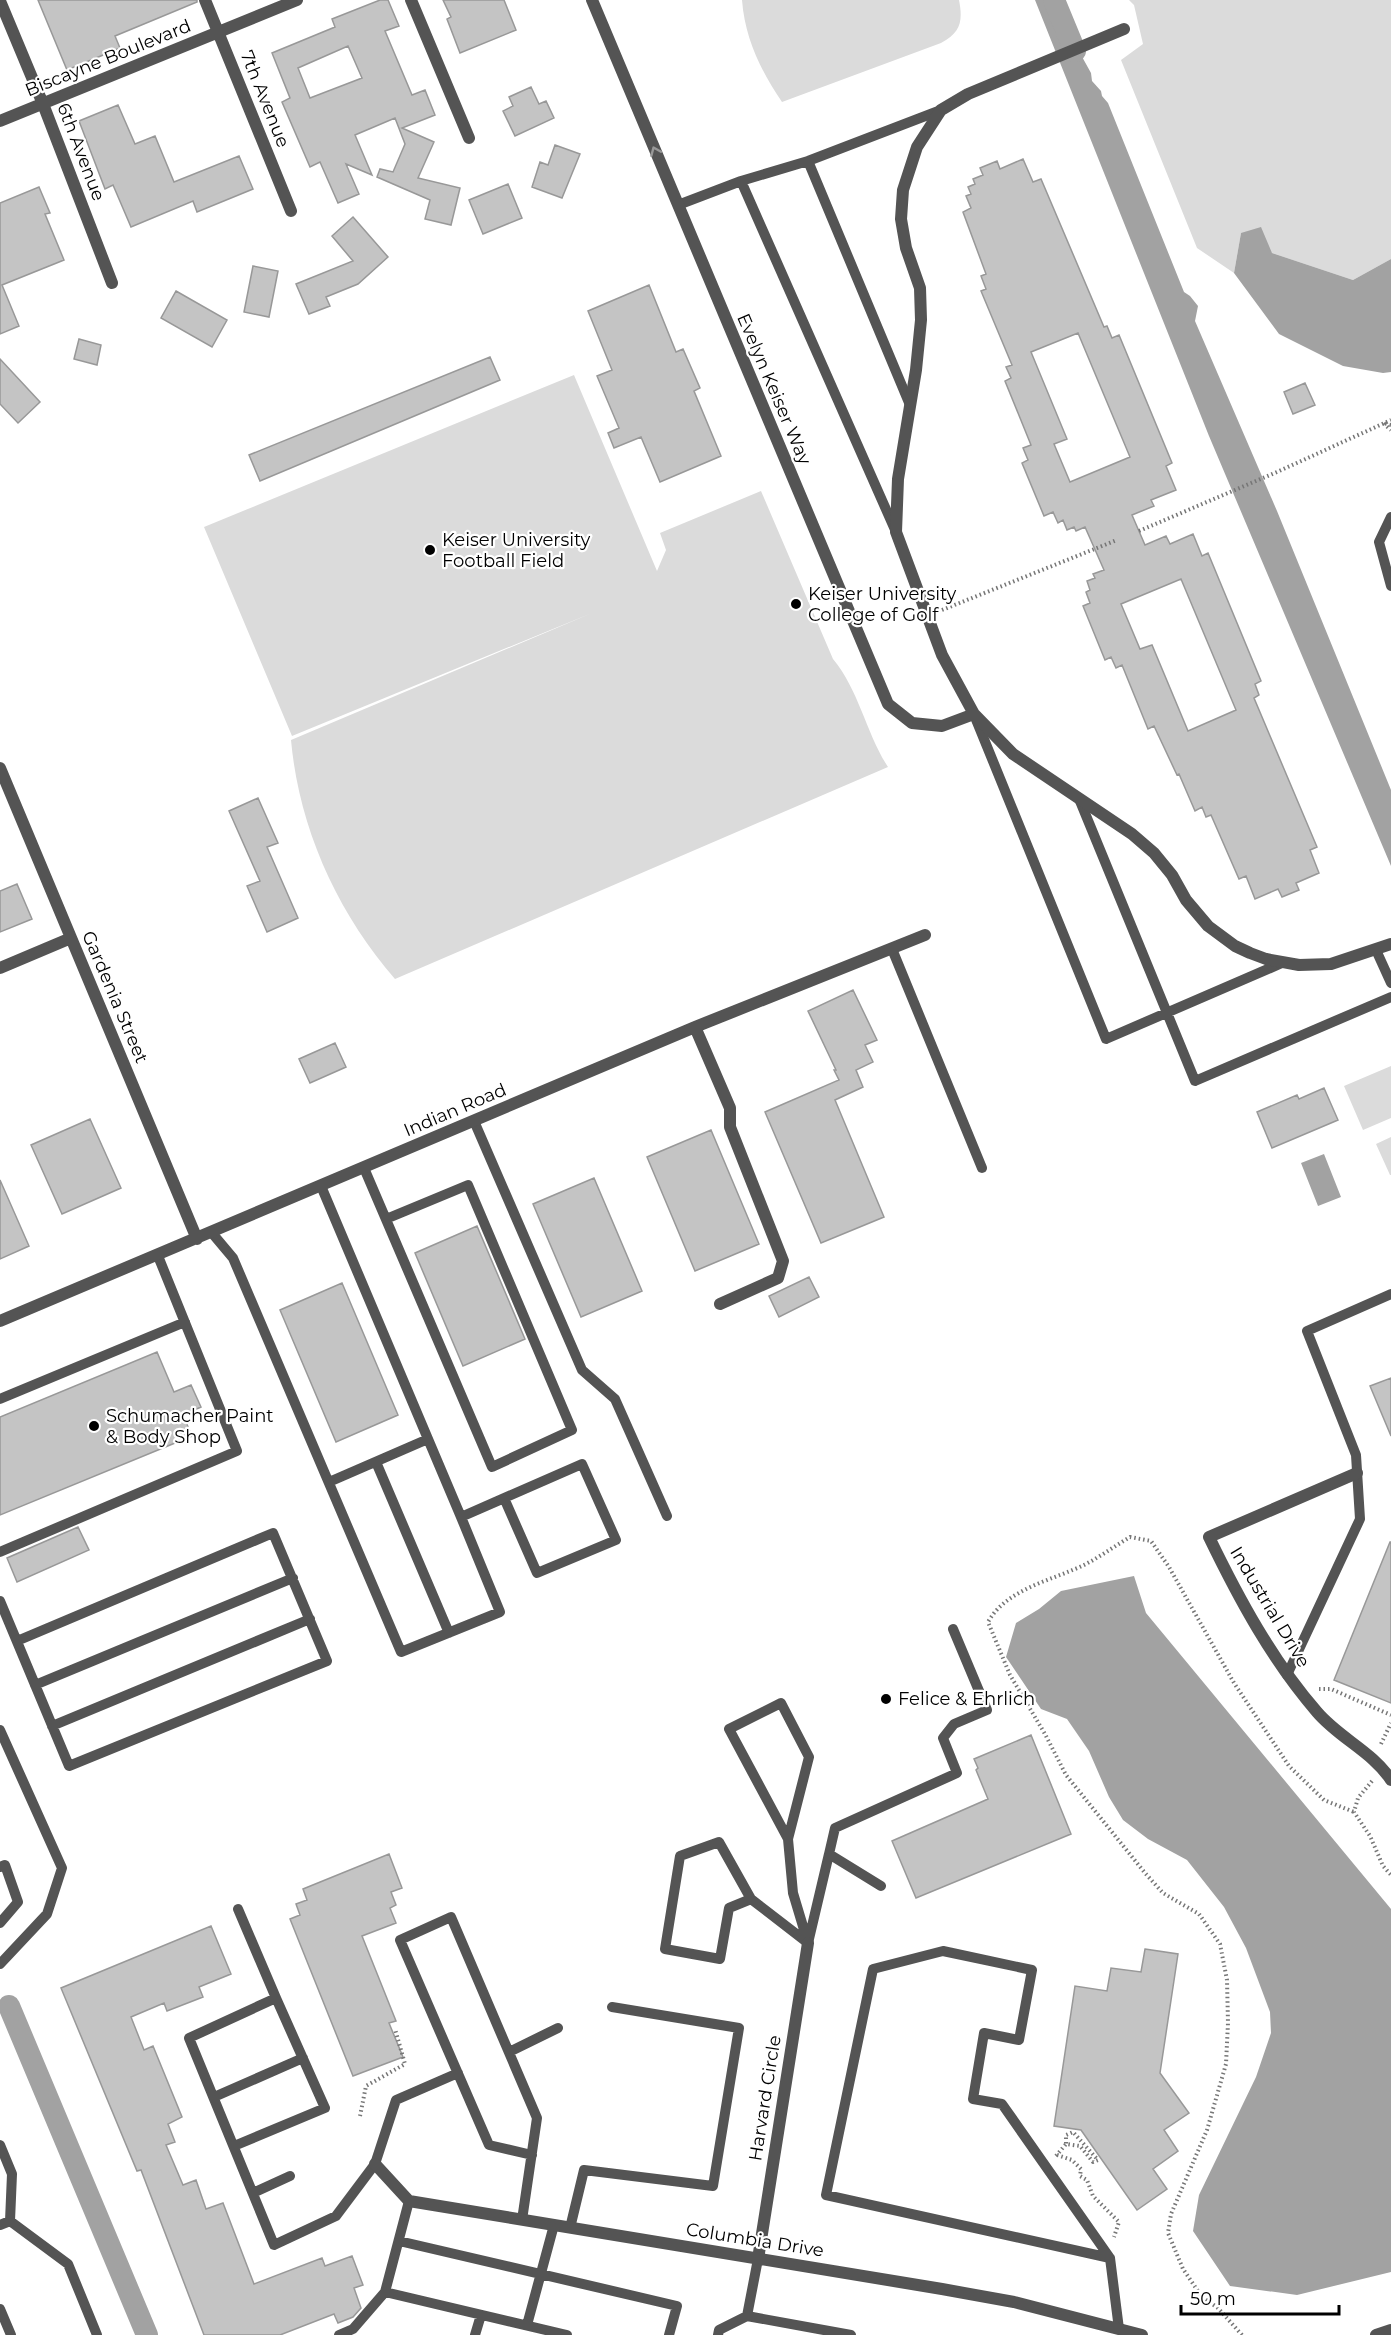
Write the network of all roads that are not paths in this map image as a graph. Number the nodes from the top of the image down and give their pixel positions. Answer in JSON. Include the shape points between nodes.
{"nodes":[{"id":1,"x":206,"y":0,"type":"edge"},
{"id":2,"x":297,"y":0,"type":"edge"},
{"id":3,"x":411,"y":0,"type":"edge"},
{"id":4,"x":592,"y":0,"type":"edge"},
{"id":5,"x":0,"y":1,"type":"edge"},
{"id":6,"x":1124,"y":29,"type":"dead end"},
{"id":7,"x":219,"y":32,"type":"junction"},
{"id":8,"x":43,"y":104,"type":"junction"},
{"id":9,"x":941,"y":110,"type":"junction"},
{"id":10,"x":0,"y":121,"type":"edge"},
{"id":11,"x":469,"y":138,"type":"dead end"},
{"id":12,"x":808,"y":161,"type":"junction"},
{"id":13,"x":741,"y":181,"type":"junction"},
{"id":14,"x":678,"y":206,"type":"junction"},
{"id":15,"x":291,"y":211,"type":"dead end"},
{"id":16,"x":112,"y":283,"type":"dead end"},
{"id":17,"x":910,"y":405,"type":"junction"},
{"id":18,"x":1391,"y":517,"type":"edge"},
{"id":19,"x":896,"y":532,"type":"junction"},
{"id":20,"x":1391,"y":586,"type":"edge"},
{"id":21,"x":974,"y":714,"type":"junction"},
{"id":22,"x":0,"y":768,"type":"edge"},
{"id":23,"x":1080,"y":801,"type":"junction"},
{"id":24,"x":925,"y":935,"type":"dead end"},
{"id":25,"x":71,"y":938,"type":"junction"},
{"id":26,"x":1391,"y":944,"type":"edge"},
{"id":27,"x":892,"y":949,"type":"junction"},
{"id":28,"x":1376,"y":950,"type":"junction"},
{"id":29,"x":1282,"y":963,"type":"junction"},
{"id":30,"x":0,"y":968,"type":"edge"},
{"id":31,"x":1391,"y":983,"type":"edge"},
{"id":32,"x":1391,"y":996,"type":"edge"},
{"id":33,"x":1167,"y":1014,"type":"junction"},
{"id":34,"x":695,"y":1027,"type":"junction"},
{"id":35,"x":474,"y":1121,"type":"junction"},
{"id":36,"x":364,"y":1168,"type":"junction"},
{"id":37,"x":982,"y":1168,"type":"dead end"},
{"id":38,"x":321,"y":1186,"type":"junction"},
{"id":39,"x":386,"y":1219,"type":"junction"},
{"id":40,"x":212,"y":1233,"type":"junction"},
{"id":41,"x":197,"y":1239,"type":"junction"},
{"id":42,"x":158,"y":1256,"type":"junction"},
{"id":43,"x":1391,"y":1294,"type":"edge"},
{"id":44,"x":720,"y":1304,"type":"dead end"},
{"id":45,"x":0,"y":1322,"type":"edge"},
{"id":46,"x":185,"y":1322,"type":"junction"},
{"id":47,"x":0,"y":1399,"type":"edge"},
{"id":48,"x":428,"y":1439,"type":"junction"},
{"id":49,"x":376,"y":1462,"type":"junction"},
{"id":50,"x":1357,"y":1473,"type":"junction"},
{"id":51,"x":329,"y":1482,"type":"junction"},
{"id":52,"x":504,"y":1498,"type":"junction"},
{"id":53,"x":667,"y":1516,"type":"dead end"},
{"id":54,"x":460,"y":1517,"type":"junction"},
{"id":55,"x":0,"y":1552,"type":"edge"},
{"id":56,"x":292,"y":1578,"type":"junction"},
{"id":57,"x":0,"y":1601,"type":"edge"},
{"id":58,"x":310,"y":1620,"type":"junction"},
{"id":59,"x":953,"y":1629,"type":"dead end"},
{"id":60,"x":449,"y":1633,"type":"junction"},
{"id":61,"x":17,"y":1641,"type":"junction"},
{"id":62,"x":1287,"y":1675,"type":"junction"},
{"id":63,"x":35,"y":1685,"type":"junction"},
{"id":64,"x":52,"y":1726,"type":"junction"},
{"id":65,"x":0,"y":1730,"type":"edge"},
{"id":66,"x":1391,"y":1780,"type":"edge"},
{"id":67,"x":788,"y":1839,"type":"junction"},
{"id":68,"x":829,"y":1854,"type":"junction"},
{"id":69,"x":0,"y":1867,"type":"edge"},
{"id":70,"x":881,"y":1886,"type":"dead end"},
{"id":71,"x":751,"y":1899,"type":"junction"},
{"id":72,"x":238,"y":1909,"type":"dead end"},
{"id":73,"x":0,"y":1923,"type":"edge"},
{"id":74,"x":808,"y":1943,"type":"junction"},
{"id":75,"x":0,"y":1964,"type":"edge"},
{"id":76,"x":276,"y":1998,"type":"junction"},
{"id":77,"x":612,"y":2007,"type":"dead end"},
{"id":78,"x":558,"y":2028,"type":"dead end"},
{"id":79,"x":509,"y":2052,"type":"junction"},
{"id":80,"x":303,"y":2058,"type":"junction"},
{"id":81,"x":458,"y":2073,"type":"junction"},
{"id":82,"x":214,"y":2097,"type":"junction"},
{"id":83,"x":0,"y":2145,"type":"edge"},
{"id":84,"x":234,"y":2146,"type":"junction"},
{"id":85,"x":532,"y":2155,"type":"junction"},
{"id":86,"x":375,"y":2164,"type":"junction"},
{"id":87,"x":290,"y":2176,"type":"dead end"},
{"id":88,"x":253,"y":2193,"type":"junction"},
{"id":89,"x":410,"y":2201,"type":"junction"},
{"id":90,"x":522,"y":2220,"type":"junction"},
{"id":91,"x":5,"y":2223,"type":"edge"},
{"id":92,"x":554,"y":2225,"type":"junction"},
{"id":93,"x":570,"y":2228,"type":"junction"},
{"id":94,"x":399,"y":2241,"type":"junction"},
{"id":95,"x":1110,"y":2258,"type":"junction"},
{"id":96,"x":758,"y":2259,"type":"junction"},
{"id":97,"x":541,"y":2274,"type":"junction"},
{"id":98,"x":385,"y":2292,"type":"junction"},
{"id":99,"x":0,"y":2308,"type":"edge"},
{"id":100,"x":481,"y":2314,"type":"junction"},
{"id":101,"x":747,"y":2316,"type":"junction"},
{"id":102,"x":527,"y":2325,"type":"junction"},
{"id":103,"x":1119,"y":2329,"type":"junction"},
{"id":104,"x":1391,"y":2330,"type":"edge"},
{"id":105,"x":11,"y":2335,"type":"edge"},
{"id":106,"x":97,"y":2335,"type":"edge"},
{"id":107,"x":339,"y":2335,"type":"edge"},
{"id":108,"x":475,"y":2335,"type":"edge"},
{"id":109,"x":567,"y":2335,"type":"edge"},
{"id":110,"x":669,"y":2335,"type":"edge"},
{"id":111,"x":717,"y":2335,"type":"edge"},
{"id":112,"x":851,"y":2335,"type":"edge"},
{"id":113,"x":1142,"y":2335,"type":"edge"},
{"id":114,"x":1376,"y":2335,"type":"edge"}],
"edges":[{"from":1,"to":7,"type":"street","name":"7th Avenue"},
{"from":2,"to":7,"type":"street","name":"Biscayne Boulevard"},
{"from":3,"to":11,"type":"street"},
{"from":14,"to":4,"type":"street","name":"Evelyn Keiser Way","one_way":true},
{"from":5,"to":8,"type":"street","name":"6th Avenue"},
{"from":6,"to":9,"type":"street","via":[[968,94]]},
{"from":7,"to":8,"type":"street","name":"Biscayne Boulevard"},
{"from":7,"to":15,"type":"street","name":"7th Avenue"},
{"from":8,"to":10,"type":"street","name":"Biscayne Boulevard"},
{"from":8,"to":16,"type":"street","name":"6th Avenue"},
{"from":9,"to":12,"type":"lane"},
{"from":9,"to":17,"type":"street","via":[[916,147],[901,204],[902,234],[920,288],[921,303]]},
{"from":12,"to":13,"type":"lane"},
{"from":12,"to":17,"type":"lane"},
{"from":13,"to":14,"type":"lane"},
{"from":13,"to":19,"type":"lane"},
{"from":14,"to":21,"type":"street","name":"Evelyn Keiser Way","via":[[888,704],[912,723],[942,726]]},
{"from":17,"to":19,"type":"street","via":[[898,478]]},
{"from":18,"to":20,"type":"lane","via":[[1379,542]]},
{"from":19,"to":21,"type":"street","via":[[949,672]]},
{"from":21,"to":23,"type":"street","via":[[1013,754]]},
{"from":21,"to":33,"type":"lane","via":[[1107,1039]]},
{"from":22,"to":25,"type":"street","name":"Gardenia Street"},
{"from":23,"to":29,"type":"street","via":[[1154,853],[1196,914],[1214,931],[1250,953]]},
{"from":23,"to":33,"type":"lane"},
{"from":24,"to":27,"type":"street","name":"Indian Road"},
{"from":25,"to":30,"type":"street"},
{"from":25,"to":41,"type":"street","name":"Gardenia Street"},
{"from":26,"to":28,"type":"street"},
{"from":27,"to":34,"type":"street","name":"Indian Road"},
{"from":27,"to":37,"type":"lane"},
{"from":28,"to":29,"type":"street","via":[[1331,964]]},
{"from":28,"to":31,"type":"lane"},
{"from":29,"to":33,"type":"lane"},
{"from":32,"to":33,"type":"lane","via":[[1195,1081]]},
{"from":34,"to":35,"type":"street","name":"Indian Road"},
{"from":34,"to":44,"type":"street","via":[[730,1108],[730,1127],[783,1261],[778,1278]]},
{"from":35,"to":36,"type":"street","name":"Indian Road"},
{"from":35,"to":53,"type":"lane","via":[[582,1370],[615,1399]]},
{"from":36,"to":38,"type":"street","name":"Indian Road"},
{"from":36,"to":39,"type":"lane"},
{"from":38,"to":40,"type":"street","name":"Indian Road"},
{"from":38,"to":48,"type":"lane"},
{"from":39,"to":39,"type":"lane","via":[[492,1467],[572,1430],[468,1185]]},
{"from":40,"to":41,"type":"street","name":"Indian Road"},
{"from":40,"to":51,"type":"lane","via":[[233,1258]]},
{"from":41,"to":42,"type":"street","name":"Indian Road"},
{"from":42,"to":45,"type":"street","name":"Indian Road"},
{"from":42,"to":46,"type":"lane"},
{"from":43,"to":50,"type":"lane","via":[[1307,1331],[1356,1455]]},
{"from":46,"to":47,"type":"lane"},
{"from":46,"to":55,"type":"lane","via":[[237,1451]]},
{"from":48,"to":49,"type":"lane"},
{"from":48,"to":54,"type":"lane"},
{"from":49,"to":51,"type":"lane"},
{"from":49,"to":60,"type":"lane"},
{"from":50,"to":62,"type":"lane","via":[[1360,1519]]},
{"from":50,"to":62,"type":"street","name":"Industrial Drive","via":[[1209,1537],[1236,1593]]},
{"from":51,"to":60,"type":"lane","via":[[401,1652]]},
{"from":52,"to":52,"type":"lane","via":[[582,1464],[616,1540],[537,1573]]},
{"from":52,"to":54,"type":"lane"},
{"from":54,"to":60,"type":"lane","via":[[500,1612]]},
{"from":56,"to":58,"type":"lane"},
{"from":56,"to":61,"type":"lane","via":[[273,1533]]},
{"from":56,"to":63,"type":"lane"},
{"from":57,"to":61,"type":"lane"},
{"from":58,"to":64,"type":"lane"},
{"from":58,"to":64,"type":"lane","via":[[327,1661],[69,1766]]},
{"from":59,"to":68,"type":"lane","via":[[987,1710],[954,1724],[944,1738],[957,1773],[835,1828]]},
{"from":61,"to":63,"type":"lane"},
{"from":62,"to":66,"type":"street","name":"Industrial Drive","via":[[1319,1715],[1383,1768]]},
{"from":63,"to":64,"type":"lane"},
{"from":65,"to":75,"type":"lane","via":[[62,1868],[47,1914]]},
{"from":67,"to":67,"type":"lane","via":[[809,1757],[781,1702],[729,1729]]},
{"from":67,"to":74,"type":"lane","via":[[792,1893]]},
{"from":68,"to":70,"type":"lane"},
{"from":68,"to":74,"type":"lane"},
{"from":69,"to":73,"type":"lane","via":[[5,1865],[18,1902]]},
{"from":71,"to":71,"type":"lane","via":[[719,1842],[680,1856],[665,1949],[720,1959],[729,1908]]},
{"from":71,"to":74,"type":"lane"},
{"from":72,"to":76,"type":"lane"},
{"from":74,"to":96,"type":"street","name":"Harvard Circle"},
{"from":76,"to":80,"type":"lane"},
{"from":76,"to":82,"type":"lane","via":[[189,2038]]},
{"from":77,"to":93,"type":"lane","via":[[739,2028],[713,2186],[584,2170]]},
{"from":78,"to":79,"type":"lane"},
{"from":79,"to":81,"type":"lane","via":[[451,1917],[400,1940]]},
{"from":79,"to":85,"type":"lane","via":[[537,2118]]},
{"from":80,"to":82,"type":"lane"},
{"from":80,"to":84,"type":"lane","via":[[325,2108]]},
{"from":81,"to":85,"type":"lane","via":[[489,2145]]},
{"from":81,"to":86,"type":"lane","via":[[396,2100]]},
{"from":82,"to":84,"type":"lane"},
{"from":83,"to":91,"type":"lane","via":[[12,2174]]},
{"from":84,"to":88,"type":"lane"},
{"from":85,"to":90,"type":"lane"},
{"from":86,"to":88,"type":"lane","via":[[336,2216],[274,2245]]},
{"from":86,"to":89,"type":"street"},
{"from":87,"to":88,"type":"lane"},
{"from":89,"to":90,"type":"street","name":"Columbia Drive"},
{"from":89,"to":94,"type":"lane"},
{"from":90,"to":92,"type":"street","name":"Columbia Drive"},
{"from":91,"to":106,"type":"lane","via":[[68,2264]]},
{"from":92,"to":93,"type":"street","name":"Columbia Drive"},
{"from":92,"to":97,"type":"lane"},
{"from":93,"to":96,"type":"street","name":"Columbia Drive"},
{"from":94,"to":97,"type":"lane"},
{"from":94,"to":98,"type":"lane"},
{"from":95,"to":95,"type":"lane","via":[[1002,2104],[973,2099],[984,2033],[1019,2040],[1032,1970],[943,1951],[873,1969],[826,2195]]},
{"from":95,"to":103,"type":"lane"},
{"from":96,"to":101,"type":"lane"},
{"from":96,"to":103,"type":"street","name":"Columbia Drive","via":[[1014,2302]]},
{"from":97,"to":102,"type":"lane"},
{"from":97,"to":110,"type":"lane","via":[[677,2306]]},
{"from":98,"to":100,"type":"lane"},
{"from":98,"to":107,"type":"lane","via":[[353,2329]]},
{"from":99,"to":105,"type":"lane"},
{"from":100,"to":102,"type":"lane"},
{"from":100,"to":108,"type":"lane"},
{"from":101,"to":111,"type":"lane","via":[[719,2330]]},
{"from":101,"to":112,"type":"lane"},
{"from":102,"to":109,"type":"lane"},
{"from":103,"to":113,"type":"street","name":"Columbia Drive"},
{"from":104,"to":114,"type":"street"}]}
